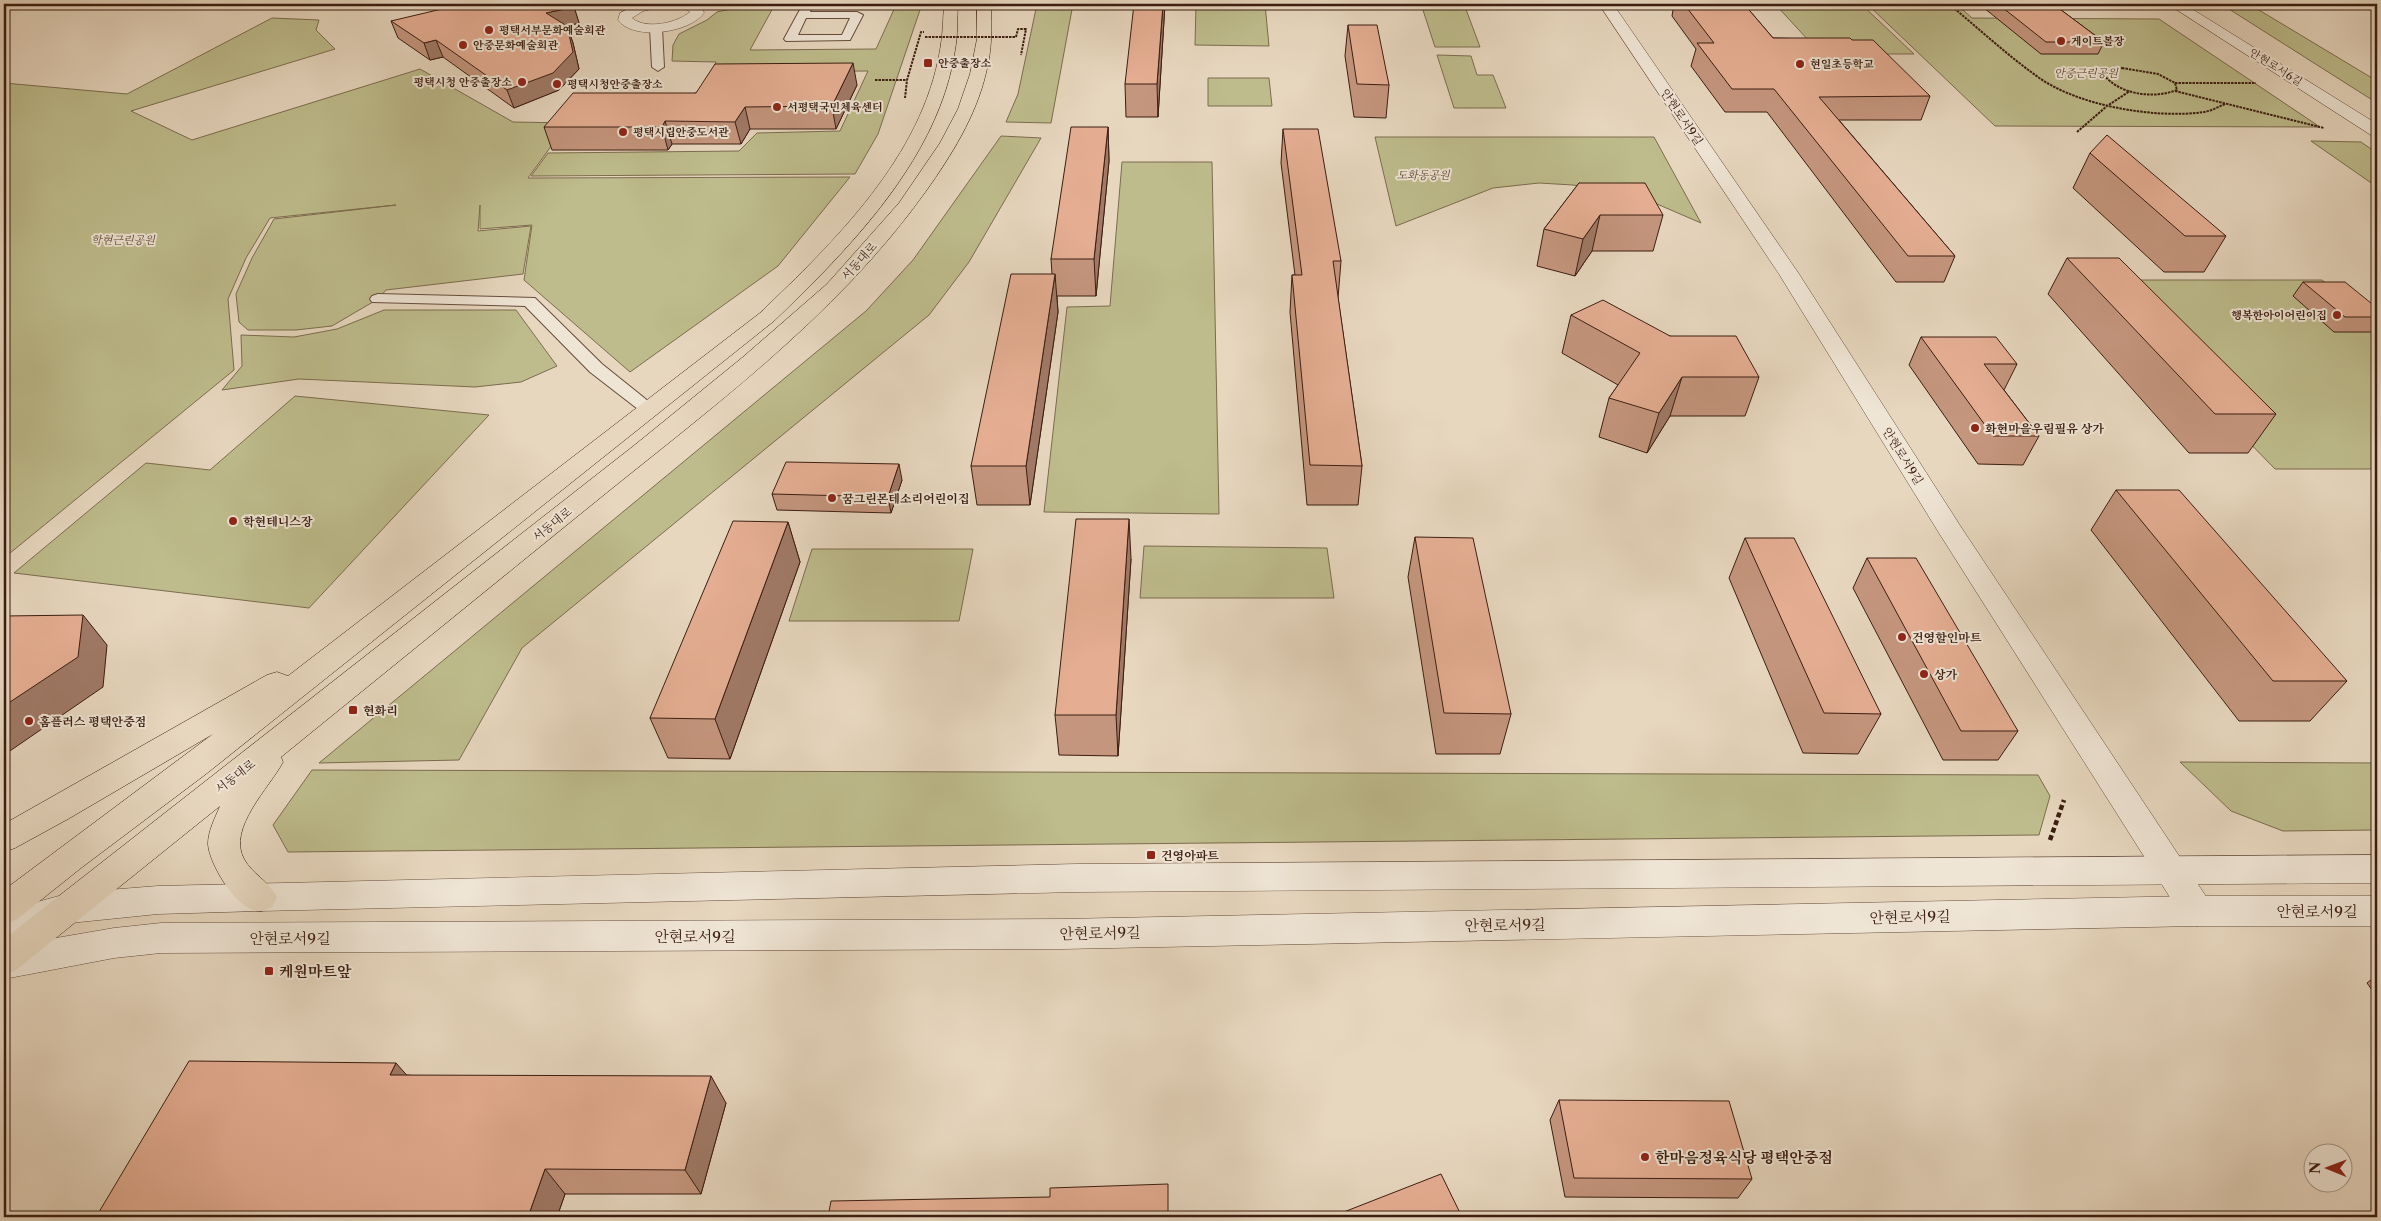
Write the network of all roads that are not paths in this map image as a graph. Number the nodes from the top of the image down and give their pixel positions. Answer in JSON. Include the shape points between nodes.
{"nodes":[{"id":1,"x":808,"y":4,"type":"edge"},
{"id":2,"x":951,"y":4,"type":"edge"},
{"id":3,"x":984,"y":4,"type":"edge"},
{"id":4,"x":1606,"y":4,"type":"edge"},
{"id":5,"x":2175,"y":4,"type":"edge"},
{"id":6,"x":2202,"y":4,"type":"edge"},
{"id":7,"x":644,"y":5,"type":"edge"},
{"id":8,"x":690,"y":5,"type":"edge"},
{"id":9,"x":710,"y":5,"type":"edge"},
{"id":10,"x":804,"y":15,"type":"junction"},
{"id":11,"x":656,"y":28,"type":"junction"},
{"id":12,"x":658,"y":67,"type":"dead end"},
{"id":13,"x":2377,"y":114,"type":"edge"},
{"id":14,"x":2377,"y":131,"type":"edge"},
{"id":15,"x":378,"y":299,"type":"dead end"},
{"id":16,"x":650,"y":409,"type":"junction"},
{"id":17,"x":360,"y":634,"type":"junction"},
{"id":18,"x":290,"y":733,"type":"junction"},
{"id":19,"x":4,"y":839,"type":"edge"},
{"id":20,"x":2377,"y":869,"type":"edge"},
{"id":21,"x":2172,"y":870,"type":"junction"},
{"id":22,"x":260,"y":897,"type":"junction"},
{"id":23,"x":70,"y":908,"type":"junction"},
{"id":24,"x":4,"y":910,"type":"edge"},
{"id":25,"x":2197,"y":911,"type":"junction"},
{"id":26,"x":2377,"y":911,"type":"edge"},
{"id":27,"x":4,"y":926,"type":"edge"},
{"id":28,"x":4,"y":961,"type":"edge"}],
"edges":[{"from":1,"to":10,"type":"lane"},
{"from":2,"to":16,"type":"main road","name":"서동대로","via":[[948,56],[935,99],[912,146],[879,195],[822,265],[781,304]]},
{"from":3,"to":18,"type":"main road","name":"서동대로","via":[[985,43],[974,91],[951,140],[858,265],[803,318],[737,374]]},
{"from":4,"to":21,"type":"street","name":"안현로서9길","via":[[1789,274],[1952,533]]},
{"from":5,"to":14,"type":"street","name":"안현로서6길"},
{"from":6,"to":13,"type":"street","name":"안현로서6길"},
{"from":7,"to":11,"type":"street","via":[[630,12],[625,20],[635,26]]},
{"from":8,"to":9,"type":"street"},
{"from":8,"to":11,"type":"street","via":[[698,13],[688,21]]},
{"from":10,"to":10,"type":"lane","via":[[790,39],[846,38],[857,15]]},
{"from":11,"to":12,"type":"lane"},
{"from":15,"to":16,"type":"lane","via":[[529,301],[596,368]]},
{"from":16,"to":17,"type":"main road","name":"서동대로"},
{"from":17,"to":19,"type":"main road"},
{"from":17,"to":24,"type":"main road","name":"서동대로"},
{"from":18,"to":22,"type":"main road","via":[[246,792],[224,829],[225,852],[232,869]]},
{"from":18,"to":23,"type":"main road","name":"서동대로"},
{"from":20,"to":21,"type":"street"},
{"from":21,"to":22,"type":"street","via":[[1077,878]]},
{"from":21,"to":25,"type":"street","name":"안현로서9길"},
{"from":22,"to":23,"type":"street","via":[[158,900]]},
{"from":23,"to":27,"type":"street"},
{"from":23,"to":28,"type":"main road","name":"서동대로"},
{"from":25,"to":26,"type":"street","name":"안현로서9길"},
{"from":25,"to":28,"type":"street","name":"안현로서9길","via":[[1062,934],[161,938]]}]}
